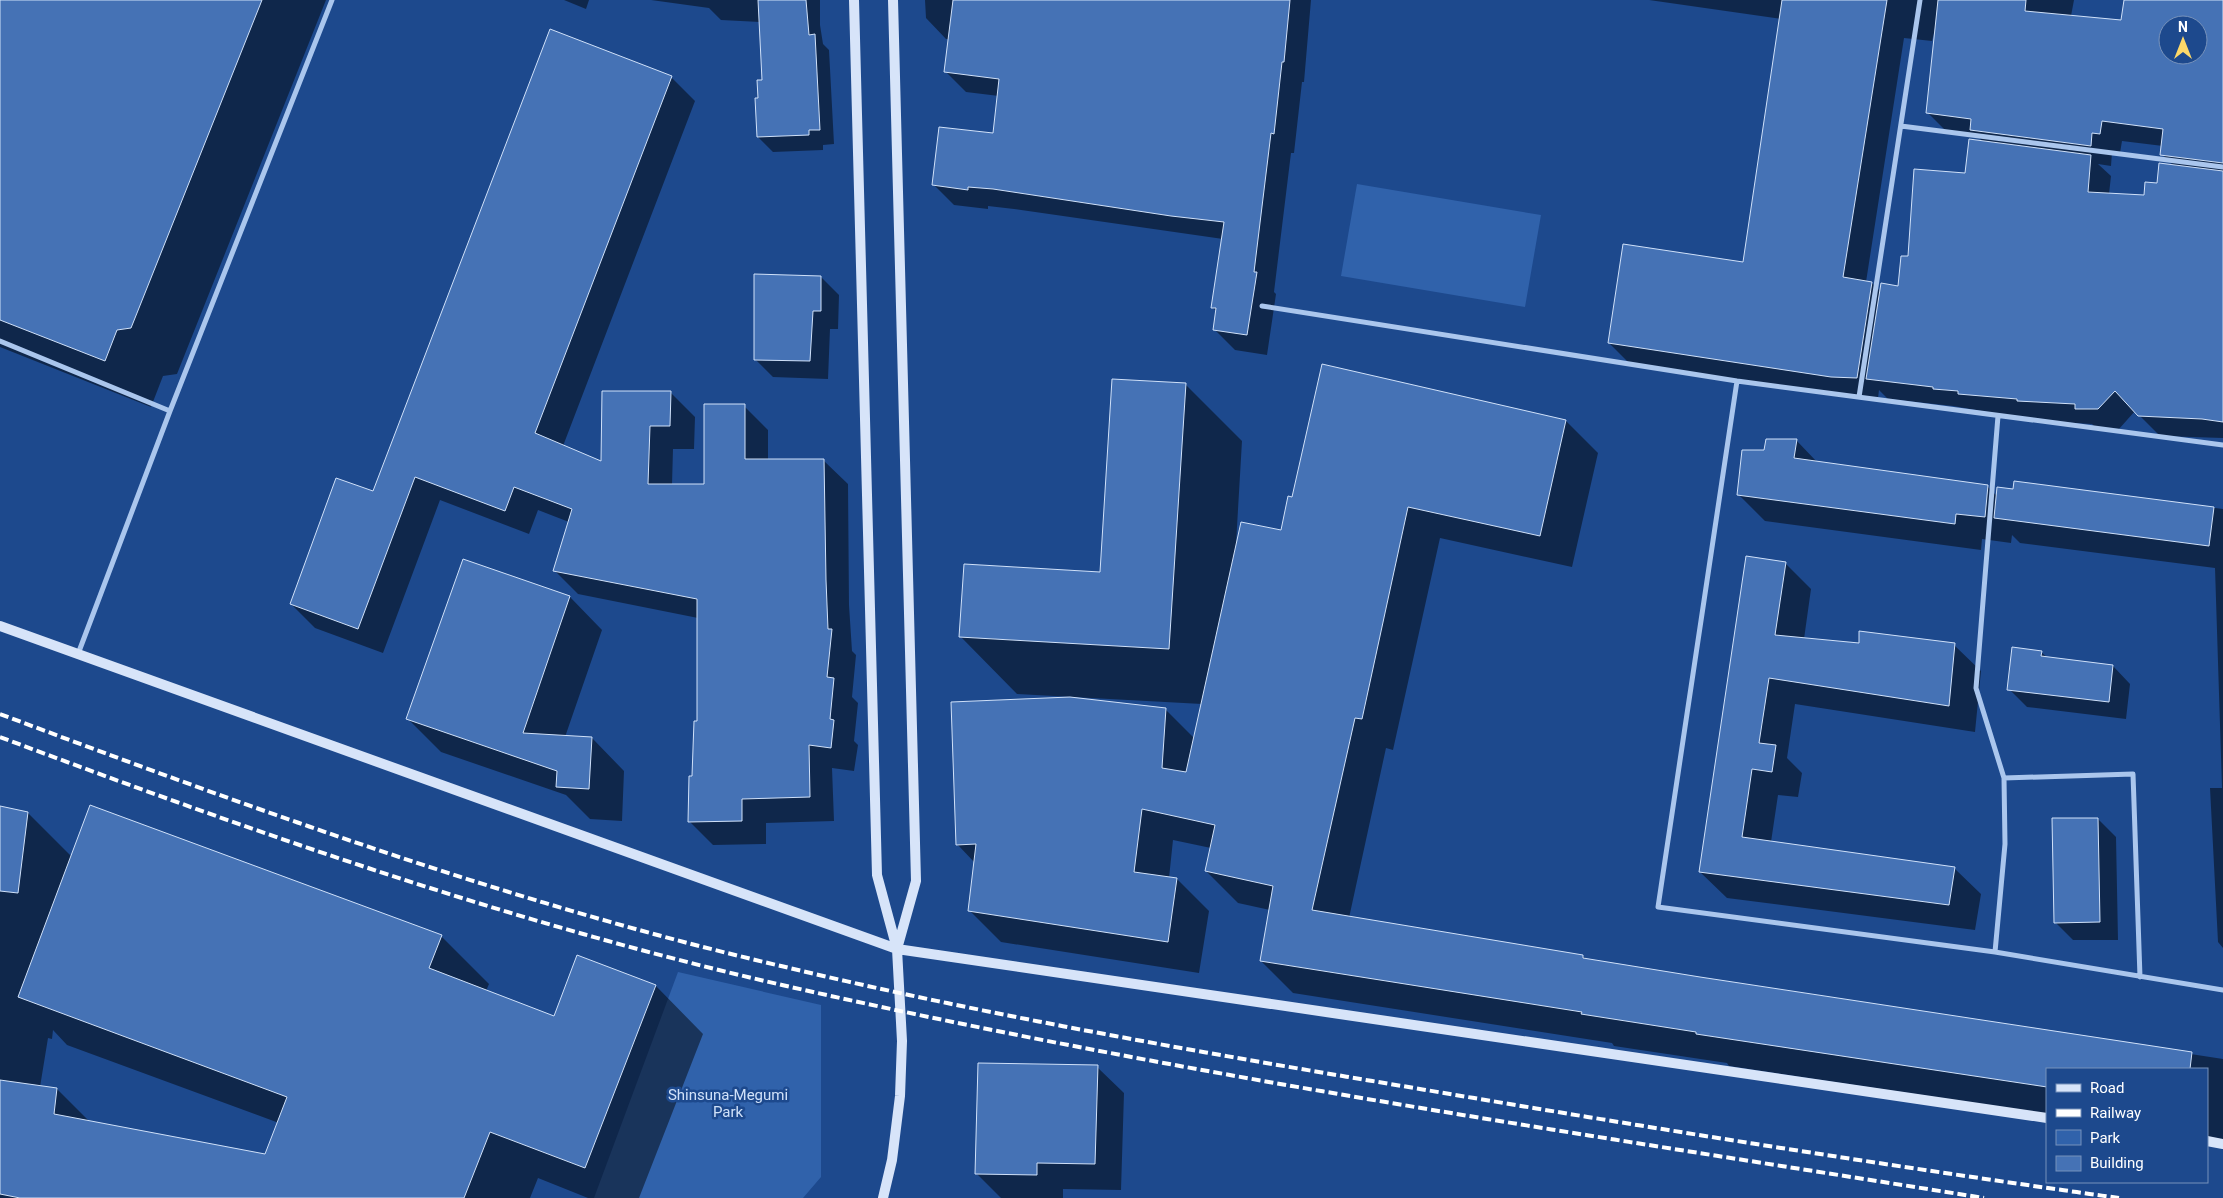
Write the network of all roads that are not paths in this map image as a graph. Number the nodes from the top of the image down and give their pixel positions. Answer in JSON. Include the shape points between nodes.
{"nodes":[{"id":1,"x":332,"y":0,"type":"edge"},
{"id":2,"x":854,"y":0,"type":"edge"},
{"id":3,"x":893,"y":0,"type":"edge"},
{"id":4,"x":1920,"y":0,"type":"edge"},
{"id":5,"x":1901,"y":126,"type":"junction"},
{"id":6,"x":2223,"y":167,"type":"edge"},
{"id":7,"x":1262,"y":306,"type":"dead end"},
{"id":8,"x":0,"y":342,"type":"edge"},
{"id":9,"x":1738,"y":382,"type":"junction"},
{"id":10,"x":1859,"y":397,"type":"junction"},
{"id":11,"x":170,"y":411,"type":"junction"},
{"id":12,"x":1998,"y":416,"type":"junction"},
{"id":13,"x":2223,"y":445,"type":"edge"},
{"id":14,"x":0,"y":626,"type":"edge"},
{"id":15,"x":77,"y":655,"type":"junction"},
{"id":16,"x":2004,"y":778,"type":"junction"},
{"id":17,"x":897,"y":950,"type":"junction"},
{"id":18,"x":1995,"y":952,"type":"junction"},
{"id":19,"x":2140,"y":977,"type":"junction"},
{"id":20,"x":2223,"y":990,"type":"edge"},
{"id":21,"x":2046,"y":1118,"type":"edge"},
{"id":22,"x":2208,"y":1141,"type":"edge"},
{"id":23,"x":2223,"y":1144,"type":"edge"},
{"id":24,"x":883,"y":1198,"type":"edge"}],
"edges":[{"from":1,"to":11,"type":"street"},
{"from":2,"to":17,"type":"street","via":[[877,875]]},
{"from":3,"to":17,"type":"street","via":[[916,881]]},
{"from":4,"to":5,"type":"street"},
{"from":5,"to":6,"type":"street"},
{"from":5,"to":10,"type":"street"},
{"from":7,"to":9,"type":"street"},
{"from":8,"to":11,"type":"street"},
{"from":9,"to":10,"type":"street"},
{"from":9,"to":18,"type":"street","via":[[1658,906]]},
{"from":10,"to":12,"type":"street"},
{"from":11,"to":15,"type":"street"},
{"from":12,"to":13,"type":"street"},
{"from":12,"to":16,"type":"street","via":[[1976,688]]},
{"from":14,"to":15,"type":"street"},
{"from":15,"to":17,"type":"street"},
{"from":16,"to":18,"type":"street","via":[[2004,844]]},
{"from":16,"to":19,"type":"street","via":[[2133,774]]},
{"from":17,"to":21,"type":"street"},
{"from":17,"to":24,"type":"street","via":[[902,1041],[900,1096],[892,1160]]},
{"from":18,"to":19,"type":"street"},
{"from":19,"to":20,"type":"street"},
{"from":22,"to":23,"type":"street"}]}
